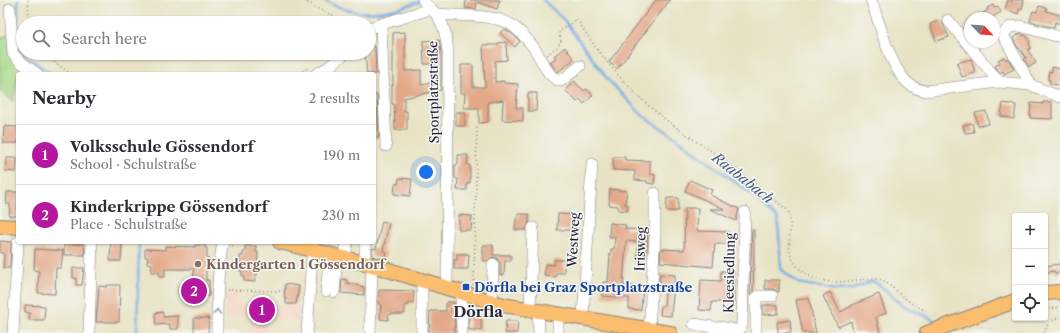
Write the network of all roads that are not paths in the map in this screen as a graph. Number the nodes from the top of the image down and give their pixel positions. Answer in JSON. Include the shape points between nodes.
{"nodes":[{"id":1,"x":871,"y":0,"type":"edge"},
{"id":2,"x":429,"y":7,"type":"edge"},
{"id":3,"x":10,"y":9,"type":"dead end"},
{"id":4,"x":948,"y":20,"type":"dead end"},
{"id":5,"x":382,"y":24,"type":"junction"},
{"id":6,"x":376,"y":26,"type":"edge"},
{"id":7,"x":1060,"y":37,"type":"edge"},
{"id":8,"x":16,"y":57,"type":"edge"},
{"id":9,"x":19,"y":60,"type":"edge"},
{"id":10,"x":337,"y":60,"type":"edge"},
{"id":11,"x":580,"y":66,"type":"dead end"},
{"id":12,"x":34,"y":72,"type":"edge"},
{"id":13,"x":320,"y":72,"type":"edge"},
{"id":14,"x":999,"y":82,"type":"junction"},
{"id":15,"x":1031,"y":85,"type":"junction"},
{"id":16,"x":1060,"y":97,"type":"edge"},
{"id":17,"x":386,"y":146,"type":"dead end"},
{"id":18,"x":592,"y":164,"type":"dead end"},
{"id":19,"x":655,"y":193,"type":"dead end"},
{"id":20,"x":745,"y":212,"type":"dead end"},
{"id":21,"x":0,"y":226,"type":"edge"},
{"id":22,"x":16,"y":227,"type":"edge"},
{"id":23,"x":532,"y":228,"type":"dead end"},
{"id":24,"x":18,"y":244,"type":"edge"},
{"id":25,"x":92,"y":244,"type":"edge"},
{"id":26,"x":223,"y":244,"type":"edge"},
{"id":27,"x":296,"y":244,"type":"edge"},
{"id":28,"x":346,"y":244,"type":"edge"},
{"id":29,"x":365,"y":244,"type":"edge"},
{"id":30,"x":313,"y":246,"type":"edge"},
{"id":31,"x":338,"y":257,"type":"junction"},
{"id":32,"x":369,"y":264,"type":"junction"},
{"id":33,"x":493,"y":264,"type":"dead end"},
{"id":34,"x":422,"y":280,"type":"junction"},
{"id":35,"x":447,"y":287,"type":"junction"},
{"id":36,"x":330,"y":292,"type":"dead end"},
{"id":37,"x":1060,"y":292,"type":"edge"},
{"id":38,"x":1048,"y":293,"type":"edge"},
{"id":39,"x":468,"y":294,"type":"junction"},
{"id":40,"x":772,"y":296,"type":"dead end"},
{"id":41,"x":492,"y":302,"type":"junction"},
{"id":42,"x":1012,"y":302,"type":"edge"},
{"id":43,"x":534,"y":310,"type":"junction"},
{"id":44,"x":558,"y":314,"type":"junction"},
{"id":45,"x":583,"y":318,"type":"junction"},
{"id":46,"x":694,"y":324,"type":"dead end"},
{"id":47,"x":649,"y":330,"type":"junction"},
{"id":48,"x":717,"y":331,"type":"edge"},
{"id":49,"x":14,"y":333,"type":"edge"},
{"id":50,"x":90,"y":333,"type":"edge"},
{"id":51,"x":217,"y":333,"type":"edge"},
{"id":52,"x":307,"y":333,"type":"edge"},
{"id":53,"x":370,"y":333,"type":"edge"},
{"id":54,"x":422,"y":333,"type":"edge"},
{"id":55,"x":462,"y":333,"type":"edge"},
{"id":56,"x":539,"y":333,"type":"edge"},
{"id":57,"x":558,"y":333,"type":"edge"},
{"id":58,"x":670,"y":333,"type":"edge"},
{"id":59,"x":756,"y":333,"type":"edge"},
{"id":60,"x":927,"y":333,"type":"edge"}],
"edges":[{"from":1,"to":14,"type":"street","via":[[895,65],[909,85],[926,91]]},
{"from":2,"to":5,"type":"street"},
{"from":2,"to":11,"type":"street","via":[[509,24],[526,38],[557,80],[561,81]]},
{"from":2,"to":35,"type":"street","name":"Sportplatzstraße","via":[[446,31],[448,51]]},
{"from":3,"to":8,"type":"street","via":[[12,49]]},
{"from":4,"to":14,"type":"street"},
{"from":5,"to":6,"type":"street"},
{"from":5,"to":17,"type":"street"},
{"from":7,"to":15,"type":"street","via":[[1020,26],[1010,27],[1004,33]]},
{"from":9,"to":12,"type":"street"},
{"from":10,"to":13,"type":"street"},
{"from":14,"to":15,"type":"street"},
{"from":15,"to":16,"type":"street"},
{"from":18,"to":45,"type":"street","name":"Westweg"},
{"from":19,"to":47,"type":"street","name":"Irisweg"},
{"from":20,"to":48,"type":"street","name":"Kleesiedlung","via":[[742,325],[740,329],[720,327]]},
{"from":21,"to":22,"type":"main road"},
{"from":23,"to":43,"type":"street"},
{"from":24,"to":49,"type":"street"},
{"from":25,"to":50,"type":"street"},
{"from":51,"to":26,"type":"street","one_way":true,"via":[[217,290]]},
{"from":27,"to":30,"type":"main road"},
{"from":28,"to":31,"type":"street"},
{"from":29,"to":32,"type":"street"},
{"from":30,"to":31,"type":"main road"},
{"from":30,"to":52,"type":"street"},
{"from":31,"to":32,"type":"main road"},
{"from":31,"to":36,"type":"street"},
{"from":32,"to":34,"type":"main road"},
{"from":32,"to":53,"type":"street"},
{"from":33,"to":41,"type":"street"},
{"from":34,"to":35,"type":"main road"},
{"from":34,"to":54,"type":"street"},
{"from":35,"to":39,"type":"main road"},
{"from":37,"to":38,"type":"main road"},
{"from":39,"to":41,"type":"main road"},
{"from":39,"to":55,"type":"street"},
{"from":40,"to":59,"type":"street","via":[[756,298]]},
{"from":41,"to":43,"type":"main road"},
{"from":42,"to":60,"type":"main road"},
{"from":43,"to":44,"type":"main road"},
{"from":43,"to":56,"type":"street"},
{"from":44,"to":45,"type":"main road"},
{"from":44,"to":57,"type":"street"},
{"from":45,"to":47,"type":"main road"},
{"from":46,"to":48,"type":"street","via":[[713,327]]},
{"from":47,"to":58,"type":"main road"}]}
